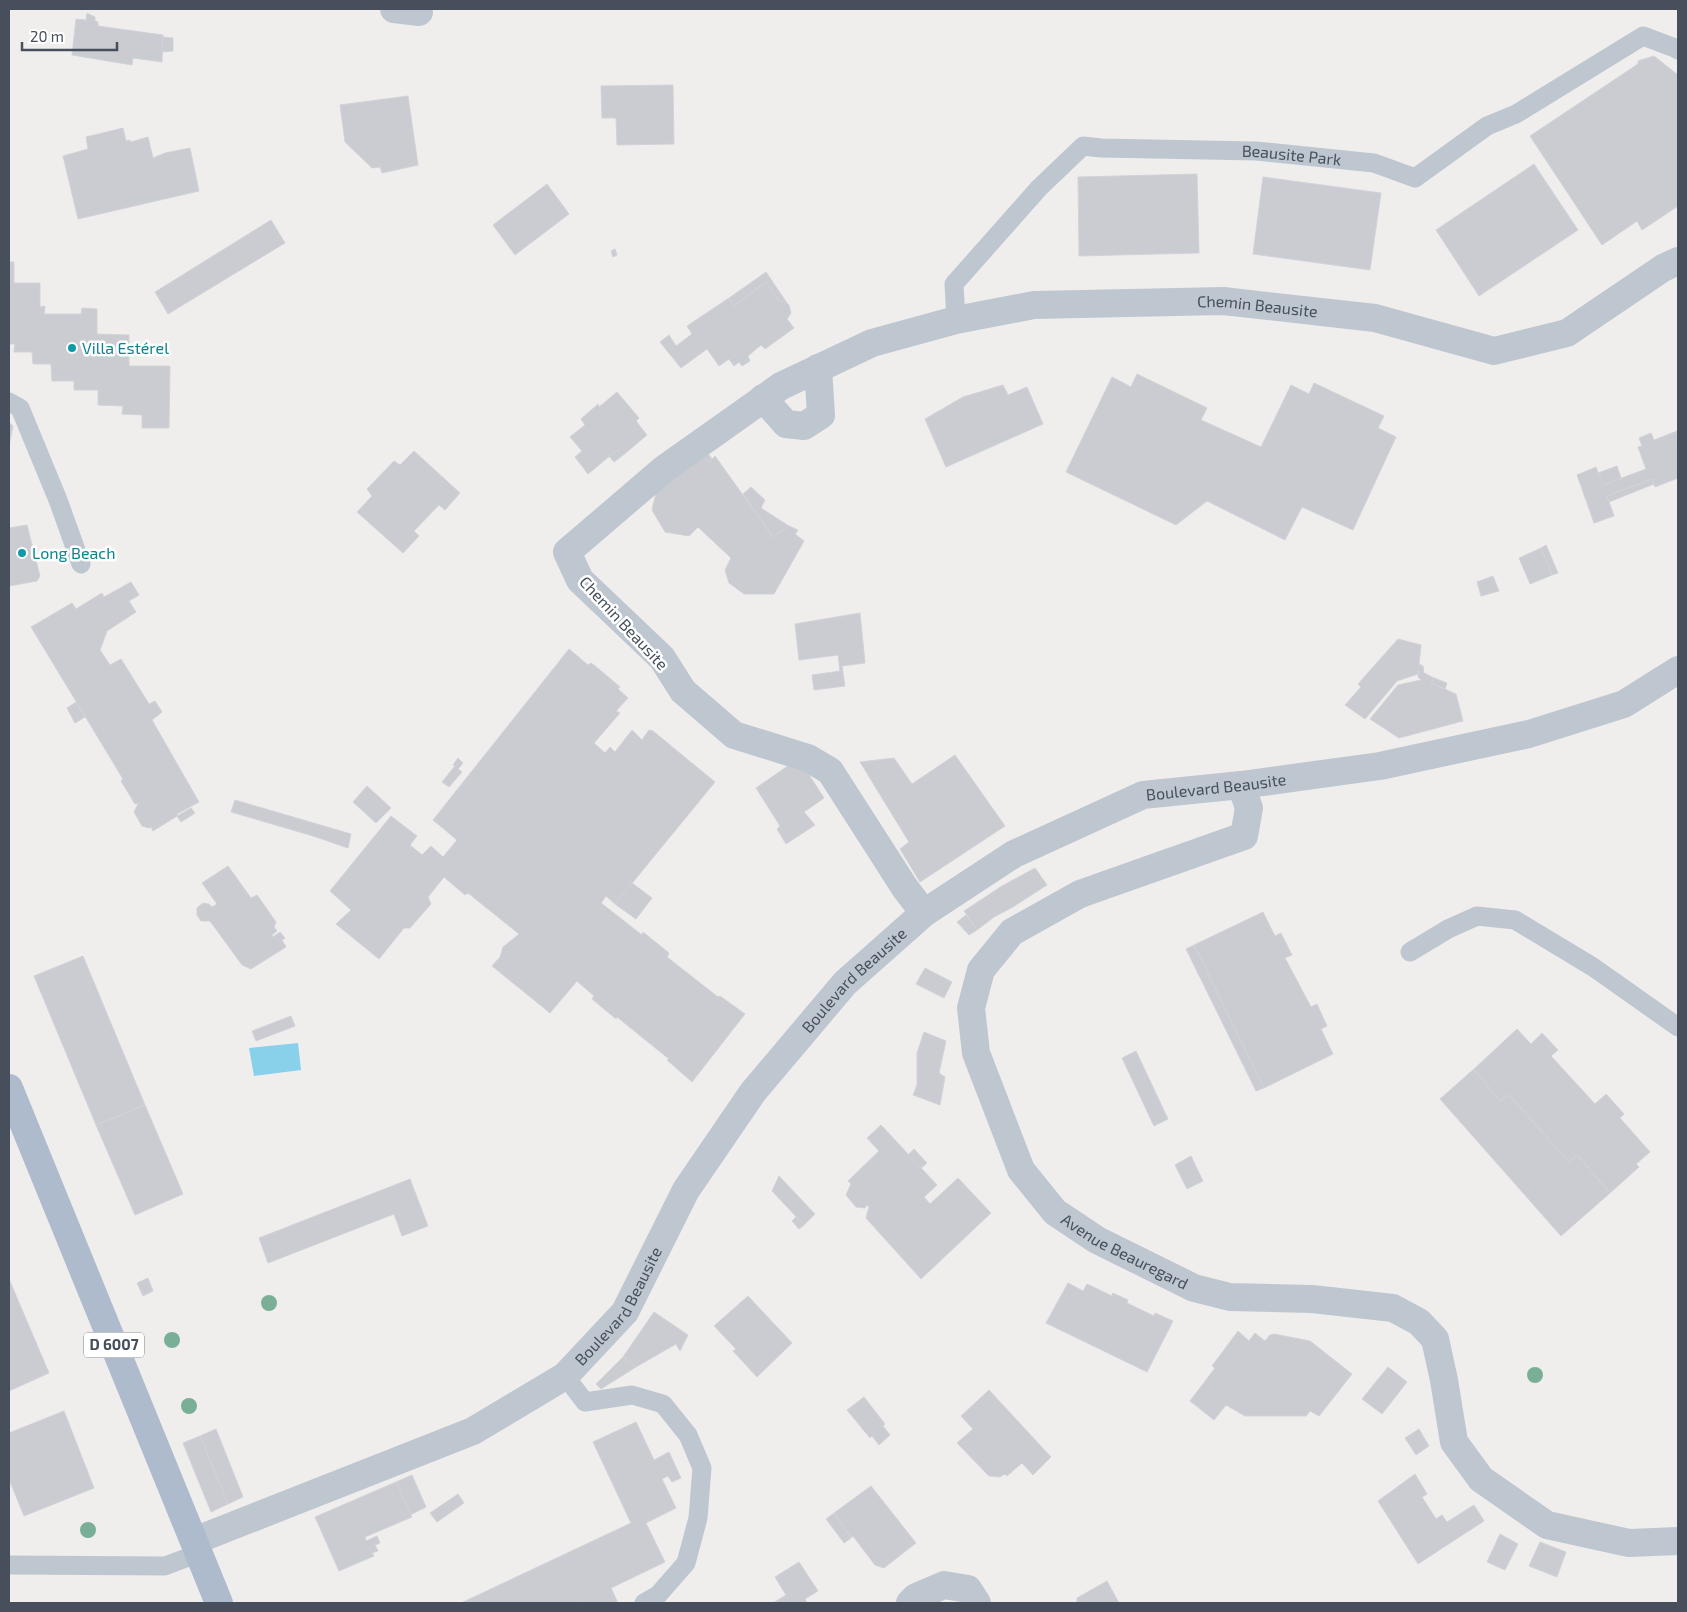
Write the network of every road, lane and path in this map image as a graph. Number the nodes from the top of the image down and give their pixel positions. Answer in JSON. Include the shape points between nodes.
{"nodes":[{"id":1,"x":1678,"y":50,"type":"edge"},
{"id":2,"x":1678,"y":261,"type":"edge"},
{"id":3,"x":956,"y":320,"type":"junction"},
{"id":4,"x":818,"y":368,"type":"junction"},
{"id":5,"x":763,"y":398,"type":"junction"},
{"id":6,"x":9,"y":402,"type":"edge"},
{"id":7,"x":81,"y":564,"type":"dead end"},
{"id":8,"x":1678,"y":670,"type":"edge"},
{"id":9,"x":1241,"y":785,"type":"junction"},
{"id":10,"x":924,"y":913,"type":"junction"},
{"id":11,"x":1410,"y":952,"type":"dead end"},
{"id":12,"x":1678,"y":1027,"type":"edge"},
{"id":13,"x":9,"y":1088,"type":"edge"},
{"id":14,"x":565,"y":1376,"type":"junction"},
{"id":15,"x":1678,"y":1541,"type":"edge"},
{"id":16,"x":196,"y":1547,"type":"junction"},
{"id":17,"x":9,"y":1565,"type":"edge"},
{"id":18,"x":219,"y":1603,"type":"edge"},
{"id":19,"x":644,"y":1603,"type":"edge"},
{"id":20,"x":910,"y":1603,"type":"edge"},
{"id":21,"x":977,"y":1603,"type":"edge"}],
"edges":[{"from":1,"to":3,"type":"lane","name":"Beausite Park","via":[[1643,36],[1516,114],[1488,126],[1415,178],[1374,163],[1256,151],[1083,146],[1039,188],[954,284]]},
{"from":2,"to":3,"type":"street","name":"Chemin Beausite","via":[[1567,333],[1494,351],[1375,318],[1223,300],[1034,305]]},
{"from":3,"to":4,"type":"street","name":"Chemin Beausite","via":[[872,344]]},
{"from":4,"to":5,"type":"street","name":"Chemin Beausite"},
{"from":4,"to":5,"type":"street","via":[[822,415],[804,426],[786,424]]},
{"from":5,"to":10,"type":"street","name":"Chemin Beausite","via":[[664,469],[567,552],[580,580],[662,658],[683,691],[734,735],[808,758],[830,771]]},
{"from":6,"to":7,"type":"lane","via":[[20,408]]},
{"from":8,"to":9,"type":"street","name":"Boulevard Beausite","via":[[1624,704],[1528,734],[1380,766]]},
{"from":9,"to":10,"type":"street","name":"Boulevard Beausite","via":[[1143,795],[1014,854]]},
{"from":9,"to":15,"type":"street","name":"Avenue Beauregard","via":[[1249,808],[1244,836],[1080,894],[1012,932],[981,970],[971,1008],[976,1053],[1021,1170],[1055,1212],[1097,1240],[1194,1288],[1230,1297],[1312,1299],[1393,1308],[1419,1322],[1435,1339],[1454,1442],[1481,1479],[1547,1525],[1629,1544]]},
{"from":10,"to":14,"type":"street","name":"Boulevard Beausite","via":[[845,983],[753,1092],[686,1190],[625,1312]]},
{"from":11,"to":12,"type":"lane","via":[[1477,916],[1515,920],[1593,967]]},
{"from":13,"to":16,"type":"main road","number":"D 6007"},
{"from":14,"to":16,"type":"street","name":"Boulevard Beausite","via":[[473,1431]]},
{"from":14,"to":19,"type":"lane","via":[[585,1402],[632,1395],[663,1404],[688,1435],[702,1468],[698,1518],[686,1564],[658,1595]]},
{"from":16,"to":17,"type":"lane","via":[[165,1566]]},
{"from":16,"to":18,"type":"main road","number":"D 6007"},
{"from":20,"to":21,"type":"street","via":[[916,1597],[944,1586],[968,1589]]}]}
